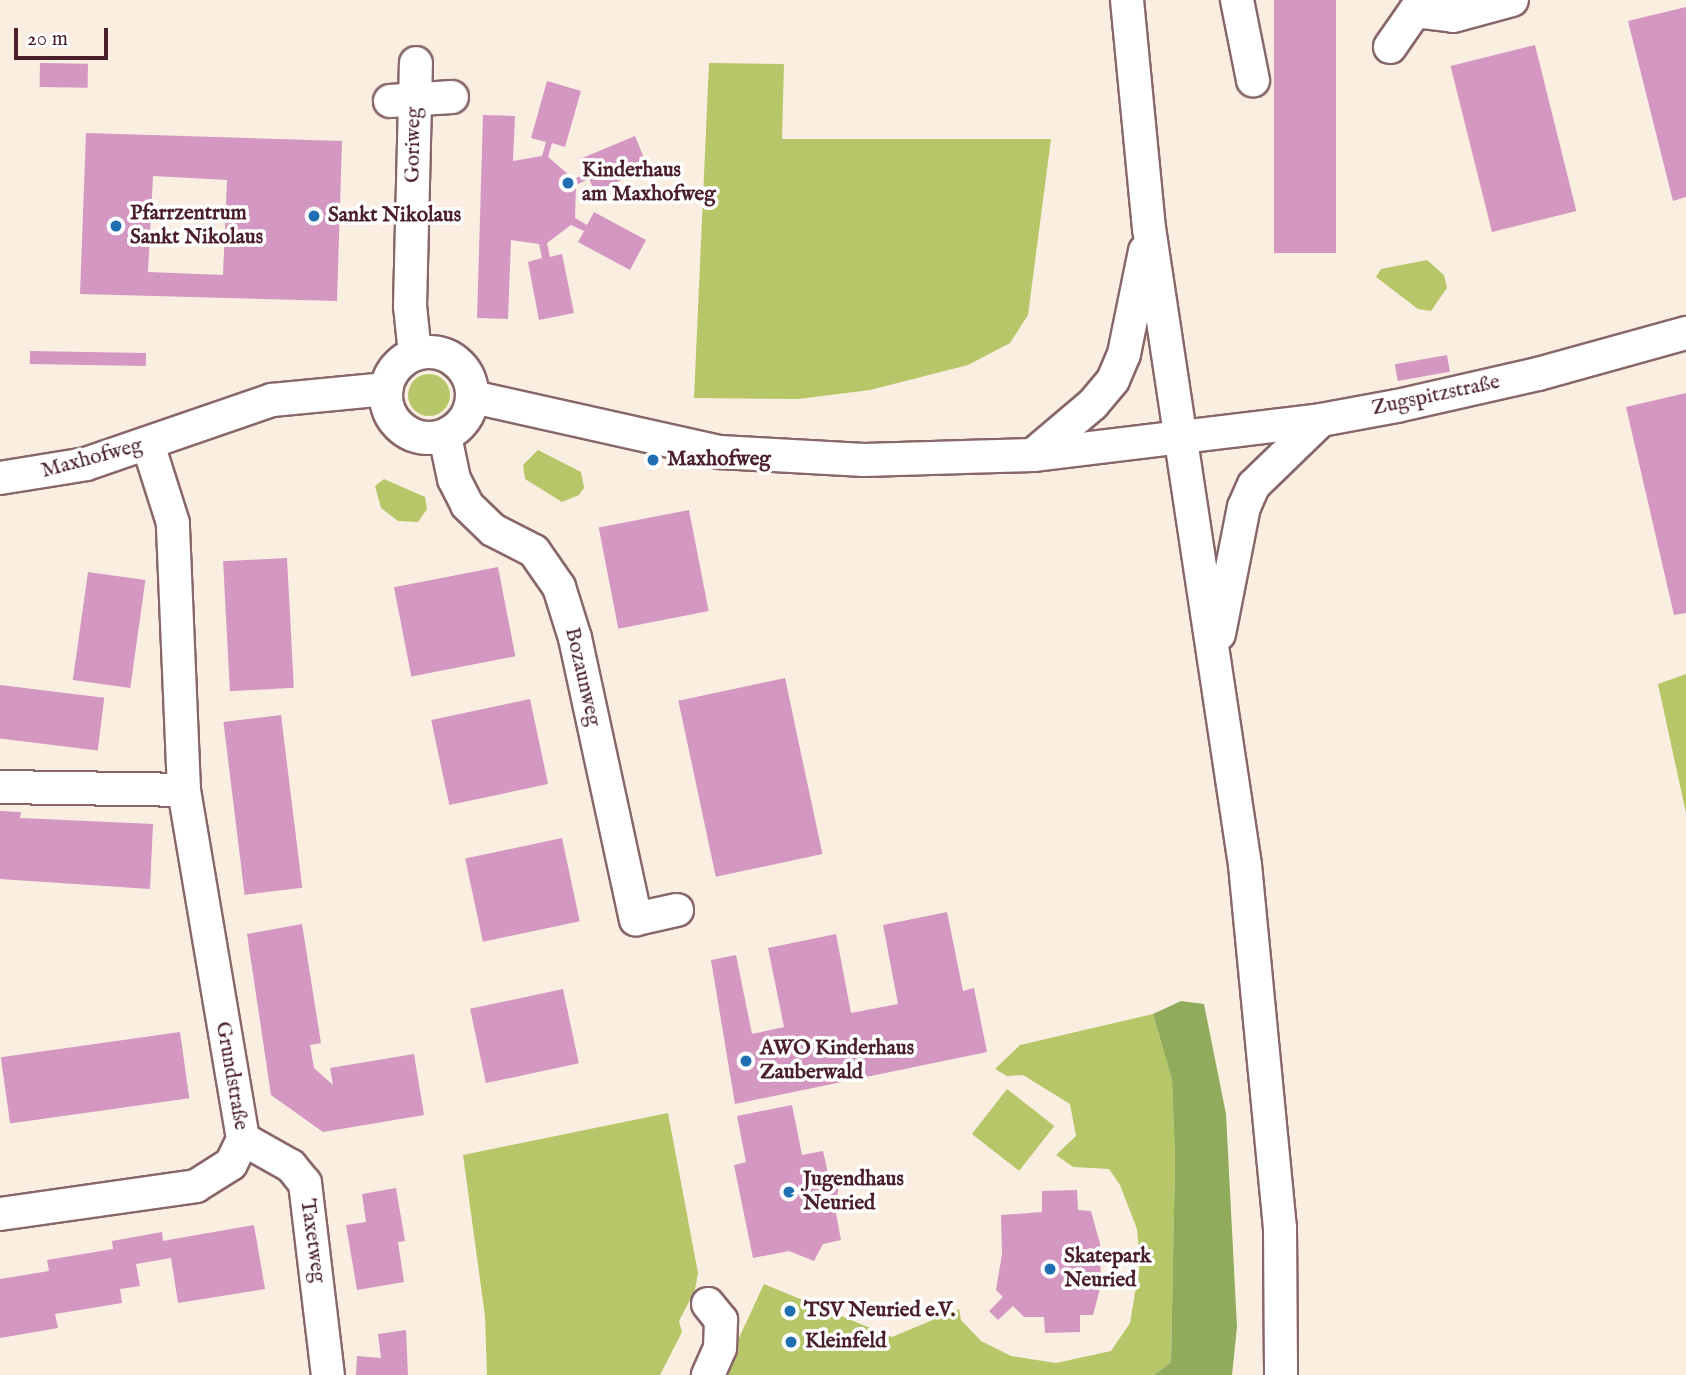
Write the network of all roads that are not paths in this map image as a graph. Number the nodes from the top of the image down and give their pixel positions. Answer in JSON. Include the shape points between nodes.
{"nodes":[{"id":1,"x":1127,"y":0,"type":"edge"},
{"id":2,"x":1237,"y":0,"type":"edge"},
{"id":3,"x":1512,"y":0,"type":"edge"},
{"id":4,"x":1414,"y":5,"type":"edge"},
{"id":5,"x":1391,"y":47,"type":"dead end"},
{"id":6,"x":416,"y":63,"type":"dead end"},
{"id":7,"x":1253,"y":80,"type":"dead end"},
{"id":8,"x":452,"y":97,"type":"dead end"},
{"id":9,"x":403,"y":101,"type":"junction"},
{"id":10,"x":1149,"y":228,"type":"junction"},
{"id":11,"x":1686,"y":333,"type":"edge"},
{"id":12,"x":415,"y":354,"type":"junction"},
{"id":13,"x":386,"y":389,"type":"junction"},
{"id":14,"x":473,"y":397,"type":"junction"},
{"id":15,"x":1321,"y":420,"type":"junction"},
{"id":16,"x":445,"y":436,"type":"junction"},
{"id":17,"x":1181,"y":438,"type":"junction"},
{"id":18,"x":148,"y":444,"type":"junction"},
{"id":19,"x":1033,"y":455,"type":"junction"},
{"id":20,"x":0,"y":478,"type":"edge"},
{"id":21,"x":1215,"y":660,"type":"junction"},
{"id":22,"x":0,"y":787,"type":"edge"},
{"id":23,"x":184,"y":790,"type":"junction"},
{"id":24,"x":677,"y":910,"type":"dead end"},
{"id":25,"x":243,"y":1139,"type":"junction"},
{"id":26,"x":0,"y":1214,"type":"edge"},
{"id":27,"x":708,"y":1304,"type":"dead end"},
{"id":28,"x":328,"y":1375,"type":"edge"},
{"id":29,"x":708,"y":1375,"type":"edge"},
{"id":30,"x":1281,"y":1375,"type":"edge"}],
"edges":[{"from":1,"to":10,"type":"street"},
{"from":2,"to":7,"type":"street"},
{"from":3,"to":4,"type":"street","via":[[1452,16]]},
{"from":4,"to":5,"type":"street"},
{"from":6,"to":9,"type":"street","name":"Goriweg"},
{"from":8,"to":9,"type":"street"},
{"from":9,"to":12,"type":"street","name":"Goriweg"},
{"from":10,"to":17,"type":"street"},
{"from":10,"to":19,"type":"street","via":[[1130,333],[1113,380],[1093,404]]},
{"from":11,"to":15,"type":"street","name":"Zugspitzstraße","via":[[1538,374]]},
{"from":12,"to":13,"type":"street","via":[[397,365]]},
{"from":12,"to":14,"type":"street","via":[[435,352],[455,361],[469,377]]},
{"from":13,"to":16,"type":"street","via":[[387,404],[402,430],[430,439]]},
{"from":13,"to":18,"type":"street","name":"Maxhofweg","via":[[272,400],[202,421]]},
{"from":14,"to":16,"type":"street","via":[[465,420]]},
{"from":14,"to":19,"type":"street","via":[[720,452],[864,460]]},
{"from":15,"to":17,"type":"street","name":"Zugspitzstraße"},
{"from":15,"to":21,"type":"street","via":[[1272,464],[1244,507]]},
{"from":16,"to":24,"type":"street","name":"Bozaunweg","via":[[454,480],[467,505],[493,530],[534,551],[559,587],[575,638],[636,919]]},
{"from":17,"to":19,"type":"street"},
{"from":17,"to":21,"type":"street"},
{"from":18,"to":20,"type":"street","name":"Maxhofweg","via":[[86,464]]},
{"from":18,"to":23,"type":"street","name":"Grundstraße","via":[[173,523]]},
{"from":21,"to":30,"type":"street","via":[[1245,865],[1268,1092],[1280,1228]]},
{"from":22,"to":23,"type":"street"},
{"from":23,"to":25,"type":"street","name":"Grundstraße"},
{"from":25,"to":26,"type":"street","name":"Grundstraße","via":[[231,1164],[196,1185]]},
{"from":25,"to":28,"type":"street","name":"Taxetweg","via":[[292,1166],[304,1183]]},
{"from":27,"to":29,"type":"street","via":[[721,1320],[720,1348]]}]}
